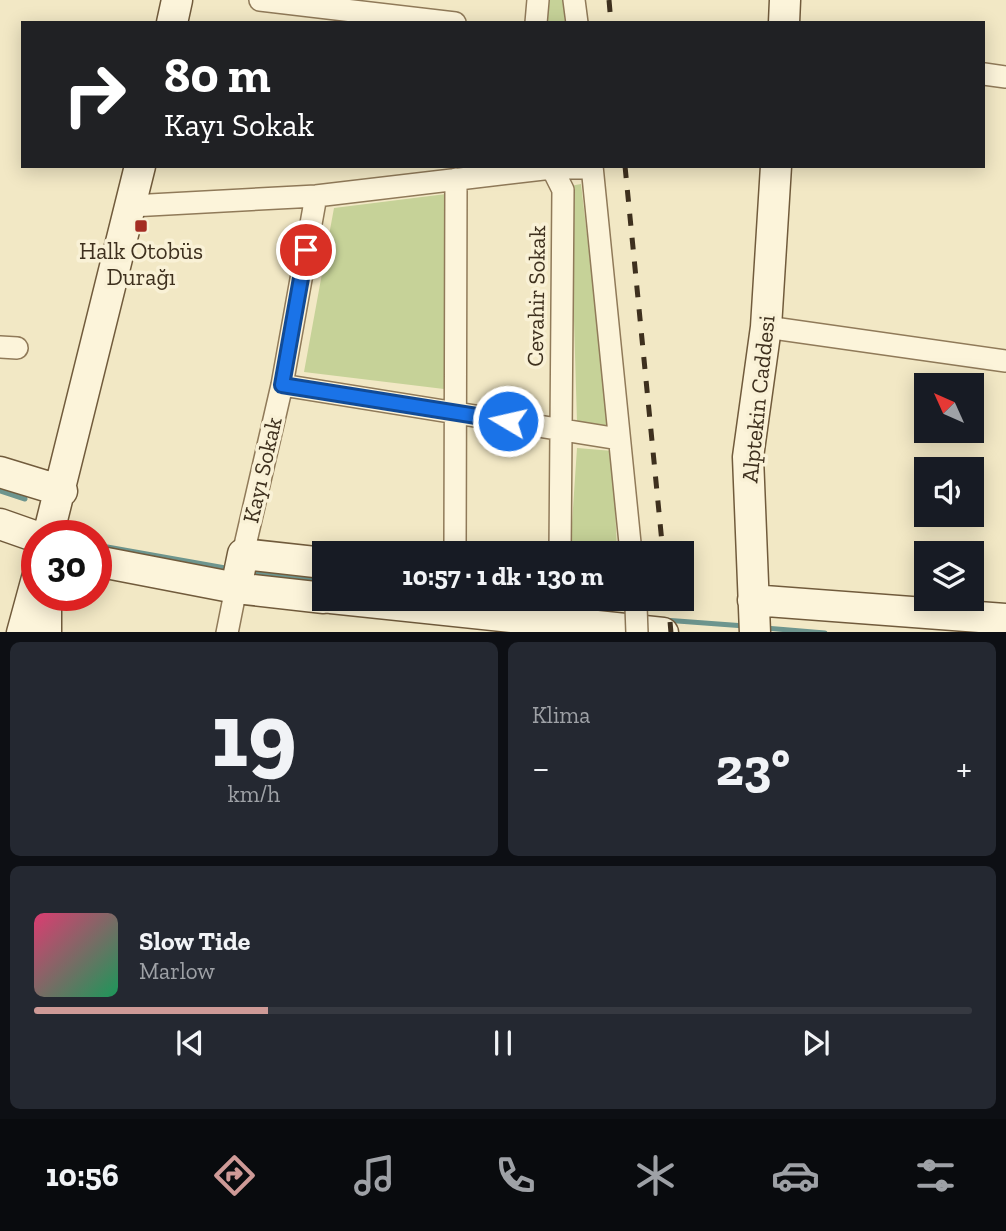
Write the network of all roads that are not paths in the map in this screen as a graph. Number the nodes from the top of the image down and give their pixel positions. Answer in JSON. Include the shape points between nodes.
{"nodes":[{"id":1,"x":177,"y":0,"type":"edge"},
{"id":2,"x":260,"y":0,"type":"edge"},
{"id":3,"x":538,"y":0,"type":"edge"},
{"id":4,"x":575,"y":0,"type":"edge"},
{"id":5,"x":785,"y":0,"type":"edge"},
{"id":6,"x":172,"y":21,"type":"edge"},
{"id":7,"x":438,"y":21,"type":"edge"},
{"id":8,"x":537,"y":21,"type":"edge"},
{"id":9,"x":577,"y":21,"type":"edge"},
{"id":10,"x":784,"y":21,"type":"edge"},
{"id":11,"x":985,"y":74,"type":"edge"},
{"id":12,"x":1006,"y":77,"type":"edge"},
{"id":13,"x":140,"y":168,"type":"edge"},
{"id":14,"x":543,"y":168,"type":"edge"},
{"id":15,"x":552,"y":168,"type":"edge"},
{"id":16,"x":592,"y":168,"type":"edge"},
{"id":17,"x":776,"y":168,"type":"edge"},
{"id":18,"x":456,"y":179,"type":"junction"},
{"id":19,"x":316,"y":196,"type":"junction"},
{"id":20,"x":131,"y":206,"type":"junction"},
{"id":21,"x":766,"y":327,"type":"junction"},
{"id":22,"x":1006,"y":361,"type":"edge"},
{"id":23,"x":282,"y":385,"type":"junction"},
{"id":24,"x":456,"y":413,"type":"junction"},
{"id":25,"x":561,"y":430,"type":"junction"},
{"id":26,"x":620,"y":439,"type":"junction"},
{"id":27,"x":0,"y":472,"type":"edge"},
{"id":28,"x":62,"y":491,"type":"junction"},
{"id":29,"x":53,"y":520,"type":"edge"},
{"id":30,"x":0,"y":524,"type":"edge"},
{"id":31,"x":21,"y":531,"type":"edge"},
{"id":32,"x":455,"y":541,"type":"edge"},
{"id":33,"x":559,"y":541,"type":"edge"},
{"id":34,"x":630,"y":541,"type":"edge"},
{"id":35,"x":112,"y":562,"type":"edge"},
{"id":36,"x":312,"y":565,"type":"edge"},
{"id":37,"x":239,"y":574,"type":"junction"},
{"id":38,"x":312,"y":595,"type":"edge"},
{"id":39,"x":28,"y":611,"type":"edge"},
{"id":40,"x":46,"y":611,"type":"edge"},
{"id":41,"x":455,"y":612,"type":"edge"},
{"id":42,"x":754,"y":615,"type":"edge"},
{"id":43,"x":634,"y":617,"type":"edge"},
{"id":44,"x":1006,"y":619,"type":"edge"},
{"id":45,"x":22,"y":632,"type":"edge"},
{"id":46,"x":46,"y":632,"type":"edge"},
{"id":47,"x":227,"y":632,"type":"edge"},
{"id":48,"x":663,"y":632,"type":"edge"}],
"edges":[{"from":1,"to":6,"type":"street"},
{"from":2,"to":7,"type":"street"},
{"from":3,"to":8,"type":"street"},
{"from":4,"to":9,"type":"street"},
{"from":5,"to":10,"type":"street"},
{"from":11,"to":12,"type":"street"},
{"from":13,"to":20,"type":"street"},
{"from":14,"to":18,"type":"street"},
{"from":15,"to":25,"type":"street","name":"Cevahir Sokak","via":[[563,190]]},
{"from":16,"to":26,"type":"street"},
{"from":17,"to":21,"type":"street","name":"Alptekin Caddesi"},
{"from":18,"to":19,"type":"street"},
{"from":18,"to":24,"type":"street"},
{"from":19,"to":20,"type":"street"},
{"from":19,"to":23,"type":"street","name":"Kayı Sokak"},
{"from":20,"to":28,"type":"street"},
{"from":21,"to":22,"type":"street"},
{"from":21,"to":42,"type":"street","name":"Alptekin Caddesi","via":[[748,457]]},
{"from":23,"to":24,"type":"street"},
{"from":23,"to":37,"type":"street","name":"Kayı Sokak"},
{"from":24,"to":25,"type":"street"},
{"from":24,"to":32,"type":"street"},
{"from":25,"to":26,"type":"street"},
{"from":25,"to":33,"type":"street","name":"Cevahir Sokak"},
{"from":26,"to":34,"type":"street"},
{"from":27,"to":28,"type":"street"},
{"from":28,"to":29,"type":"street"},
{"from":30,"to":31,"type":"street"},
{"from":35,"to":37,"type":"street"},
{"from":36,"to":37,"type":"street"},
{"from":37,"to":38,"type":"street"},
{"from":37,"to":47,"type":"street","name":"Kayı Sokak"},
{"from":39,"to":45,"type":"street"},
{"from":40,"to":46,"type":"street"},
{"from":41,"to":43,"type":"street"},
{"from":42,"to":44,"type":"street"},
{"from":43,"to":48,"type":"street"}]}
